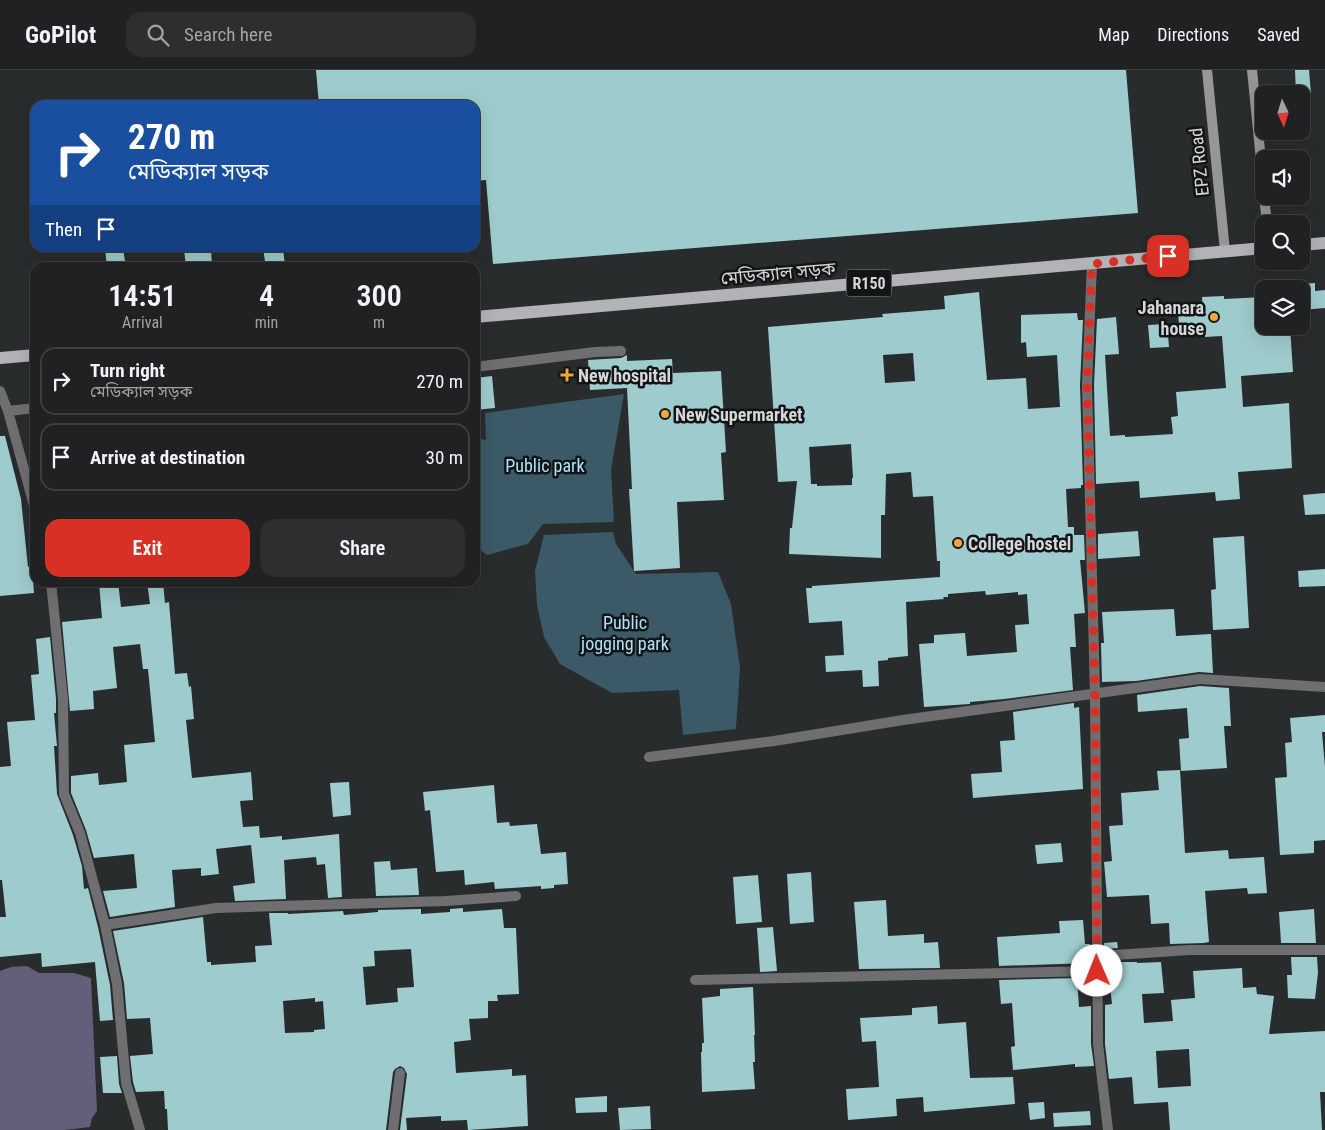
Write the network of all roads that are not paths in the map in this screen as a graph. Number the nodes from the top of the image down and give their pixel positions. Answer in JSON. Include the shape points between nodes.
{"nodes":[{"id":1,"x":1207,"y":70,"type":"edge"},
{"id":2,"x":1252,"y":70,"type":"edge"},
{"id":3,"x":1260,"y":150,"type":"edge"},
{"id":4,"x":1325,"y":243,"type":"edge"},
{"id":5,"x":1310,"y":244,"type":"edge"},
{"id":6,"x":1255,"y":249,"type":"edge"},
{"id":7,"x":1224,"y":251,"type":"junction"},
{"id":8,"x":1092,"y":264,"type":"junction"},
{"id":9,"x":480,"y":317,"type":"edge"},
{"id":10,"x":621,"y":350,"type":"dead end"},
{"id":11,"x":30,"y":355,"type":"edge"},
{"id":12,"x":0,"y":358,"type":"edge"},
{"id":13,"x":480,"y":366,"type":"edge"},
{"id":14,"x":0,"y":391,"type":"edge"},
{"id":15,"x":30,"y":409,"type":"edge"},
{"id":16,"x":8,"y":412,"type":"junction"},
{"id":17,"x":30,"y":491,"type":"edge"},
{"id":18,"x":52,"y":587,"type":"edge"},
{"id":19,"x":1325,"y":687,"type":"edge"},
{"id":20,"x":1095,"y":693,"type":"junction"},
{"id":21,"x":649,"y":757,"type":"dead end"},
{"id":22,"x":516,"y":896,"type":"dead end"},
{"id":23,"x":106,"y":925,"type":"junction"},
{"id":24,"x":1325,"y":950,"type":"edge"},
{"id":25,"x":1097,"y":971,"type":"junction"},
{"id":26,"x":695,"y":980,"type":"dead end"},
{"id":27,"x":400,"y":1073,"type":"dead end"},
{"id":28,"x":140,"y":1130,"type":"edge"},
{"id":29,"x":393,"y":1130,"type":"edge"},
{"id":30,"x":1108,"y":1130,"type":"edge"}],
"edges":[{"from":1,"to":7,"type":"main road","name":"EPZ Road"},
{"from":2,"to":3,"type":"main road"},
{"from":4,"to":5,"type":"main road"},
{"from":6,"to":7,"type":"main road","name":"মেডিক্যাল সড়ক","number":"R150"},
{"from":7,"to":8,"type":"main road","name":"মেডিক্যাল সড়ক","number":"R150"},
{"from":8,"to":9,"type":"main road","name":"মেডিক্যাল সড়ক","number":"R150"},
{"from":8,"to":20,"type":"street","via":[[1087,384]]},
{"from":10,"to":13,"type":"street"},
{"from":11,"to":12,"type":"main road"},
{"from":14,"to":16,"type":"street"},
{"from":15,"to":16,"type":"street"},
{"from":16,"to":17,"type":"street"},
{"from":18,"to":23,"type":"street","via":[[64,699],[64,794],[80,833]]},
{"from":19,"to":20,"type":"street","via":[[1200,679]]},
{"from":20,"to":21,"type":"street"},
{"from":20,"to":25,"type":"street"},
{"from":22,"to":23,"type":"street","via":[[216,908]]},
{"from":23,"to":28,"type":"street","via":[[117,984],[126,1083]]},
{"from":24,"to":25,"type":"street","via":[[1189,950],[1101,956]]},
{"from":25,"to":26,"type":"street"},
{"from":25,"to":30,"type":"street","via":[[1098,1044]]},
{"from":27,"to":29,"type":"street"}]}
